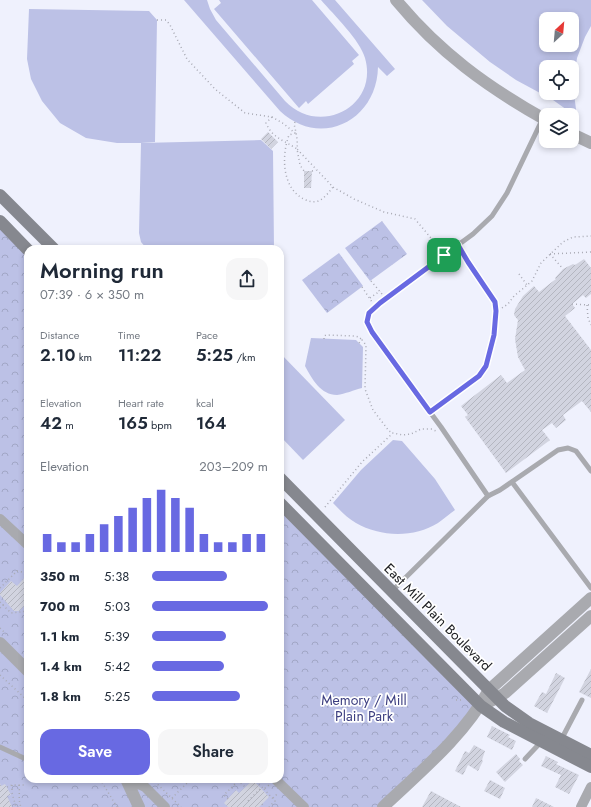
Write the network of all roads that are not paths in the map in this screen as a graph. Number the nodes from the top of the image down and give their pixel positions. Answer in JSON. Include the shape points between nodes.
{"nodes":[{"id":1,"x":396,"y":0,"type":"edge"},
{"id":2,"x":539,"y":116,"type":"edge"},
{"id":3,"x":539,"y":129,"type":"edge"},
{"id":4,"x":579,"y":137,"type":"edge"},
{"id":5,"x":591,"y":143,"type":"edge"},
{"id":6,"x":0,"y":195,"type":"edge"},
{"id":7,"x":0,"y":221,"type":"edge"},
{"id":8,"x":50,"y":245,"type":"edge"},
{"id":9,"x":458,"y":245,"type":"junction"},
{"id":10,"x":24,"y":246,"type":"edge"},
{"id":11,"x":430,"y":412,"type":"junction"},
{"id":12,"x":591,"y":471,"type":"edge"},
{"id":13,"x":284,"y":482,"type":"edge"},
{"id":14,"x":512,"y":482,"type":"junction"},
{"id":15,"x":488,"y":496,"type":"junction"},
{"id":16,"x":284,"y":508,"type":"edge"},
{"id":17,"x":0,"y":519,"type":"edge"},
{"id":18,"x":24,"y":541,"type":"edge"},
{"id":19,"x":591,"y":588,"type":"edge"},
{"id":20,"x":392,"y":591,"type":"junction"},
{"id":21,"x":591,"y":598,"type":"edge"},
{"id":22,"x":578,"y":610,"type":"junction"},
{"id":23,"x":590,"y":620,"type":"edge"},
{"id":24,"x":0,"y":643,"type":"edge"},
{"id":25,"x":24,"y":667,"type":"edge"},
{"id":26,"x":493,"y":694,"type":"junction"},
{"id":27,"x":582,"y":700,"type":"dead end"},
{"id":28,"x":480,"y":706,"type":"junction"},
{"id":29,"x":561,"y":740,"type":"junction"},
{"id":30,"x":541,"y":742,"type":"junction"},
{"id":31,"x":0,"y":747,"type":"edge"},
{"id":32,"x":590,"y":753,"type":"edge"},
{"id":33,"x":24,"y":758,"type":"edge"},
{"id":34,"x":525,"y":759,"type":"dead end"},
{"id":35,"x":591,"y":768,"type":"edge"},
{"id":36,"x":128,"y":783,"type":"edge"},
{"id":37,"x":279,"y":783,"type":"edge"},
{"id":38,"x":591,"y":787,"type":"edge"},
{"id":39,"x":138,"y":807,"type":"edge"},
{"id":40,"x":166,"y":807,"type":"edge"},
{"id":41,"x":304,"y":807,"type":"edge"},
{"id":42,"x":383,"y":807,"type":"edge"},
{"id":43,"x":581,"y":807,"type":"edge"}],
"edges":[{"from":1,"to":2,"type":"street","via":[[424,32],[465,68],[484,83]]},
{"from":3,"to":9,"type":"lane","via":[[507,193],[492,216]]},
{"from":4,"to":5,"type":"street"},
{"from":6,"to":8,"type":"main road"},
{"from":7,"to":10,"type":"main road"},
{"from":9,"to":11,"type":"lane","via":[[495,302],[494,335],[486,366],[479,376]]},
{"from":9,"to":11,"type":"lane","via":[[374,307],[367,322]]},
{"from":11,"to":15,"type":"lane"},
{"from":12,"to":14,"type":"lane","via":[[576,451],[568,448],[558,450]]},
{"from":13,"to":20,"type":"main road","name":"East Mill Plain Boulevard"},
{"from":14,"to":15,"type":"lane"},
{"from":14,"to":19,"type":"lane"},
{"from":15,"to":20,"type":"lane"},
{"from":16,"to":28,"type":"main road"},
{"from":17,"to":18,"type":"street"},
{"from":20,"to":26,"type":"main road","name":"East Mill Plain Boulevard"},
{"from":21,"to":22,"type":"street"},
{"from":22,"to":23,"type":"street"},
{"from":22,"to":26,"type":"street"},
{"from":23,"to":26,"type":"street"},
{"from":24,"to":25,"type":"street"},
{"from":26,"to":28,"type":"street"},
{"from":26,"to":29,"type":"main road","name":"East Mill Plain Boulevard","via":[[517,715]]},
{"from":27,"to":29,"type":"lane"},
{"from":28,"to":30,"type":"main road"},
{"from":28,"to":42,"type":"street","via":[[455,738]]},
{"from":29,"to":32,"type":"main road","name":"East Mill Plain Boulevard"},
{"from":30,"to":34,"type":"lane"},
{"from":30,"to":35,"type":"main road"},
{"from":31,"to":33,"type":"lane"},
{"from":36,"to":39,"type":"street"},
{"from":36,"to":40,"type":"street","via":[[145,787]]},
{"from":37,"to":41,"type":"street"},
{"from":38,"to":43,"type":"street"}]}
